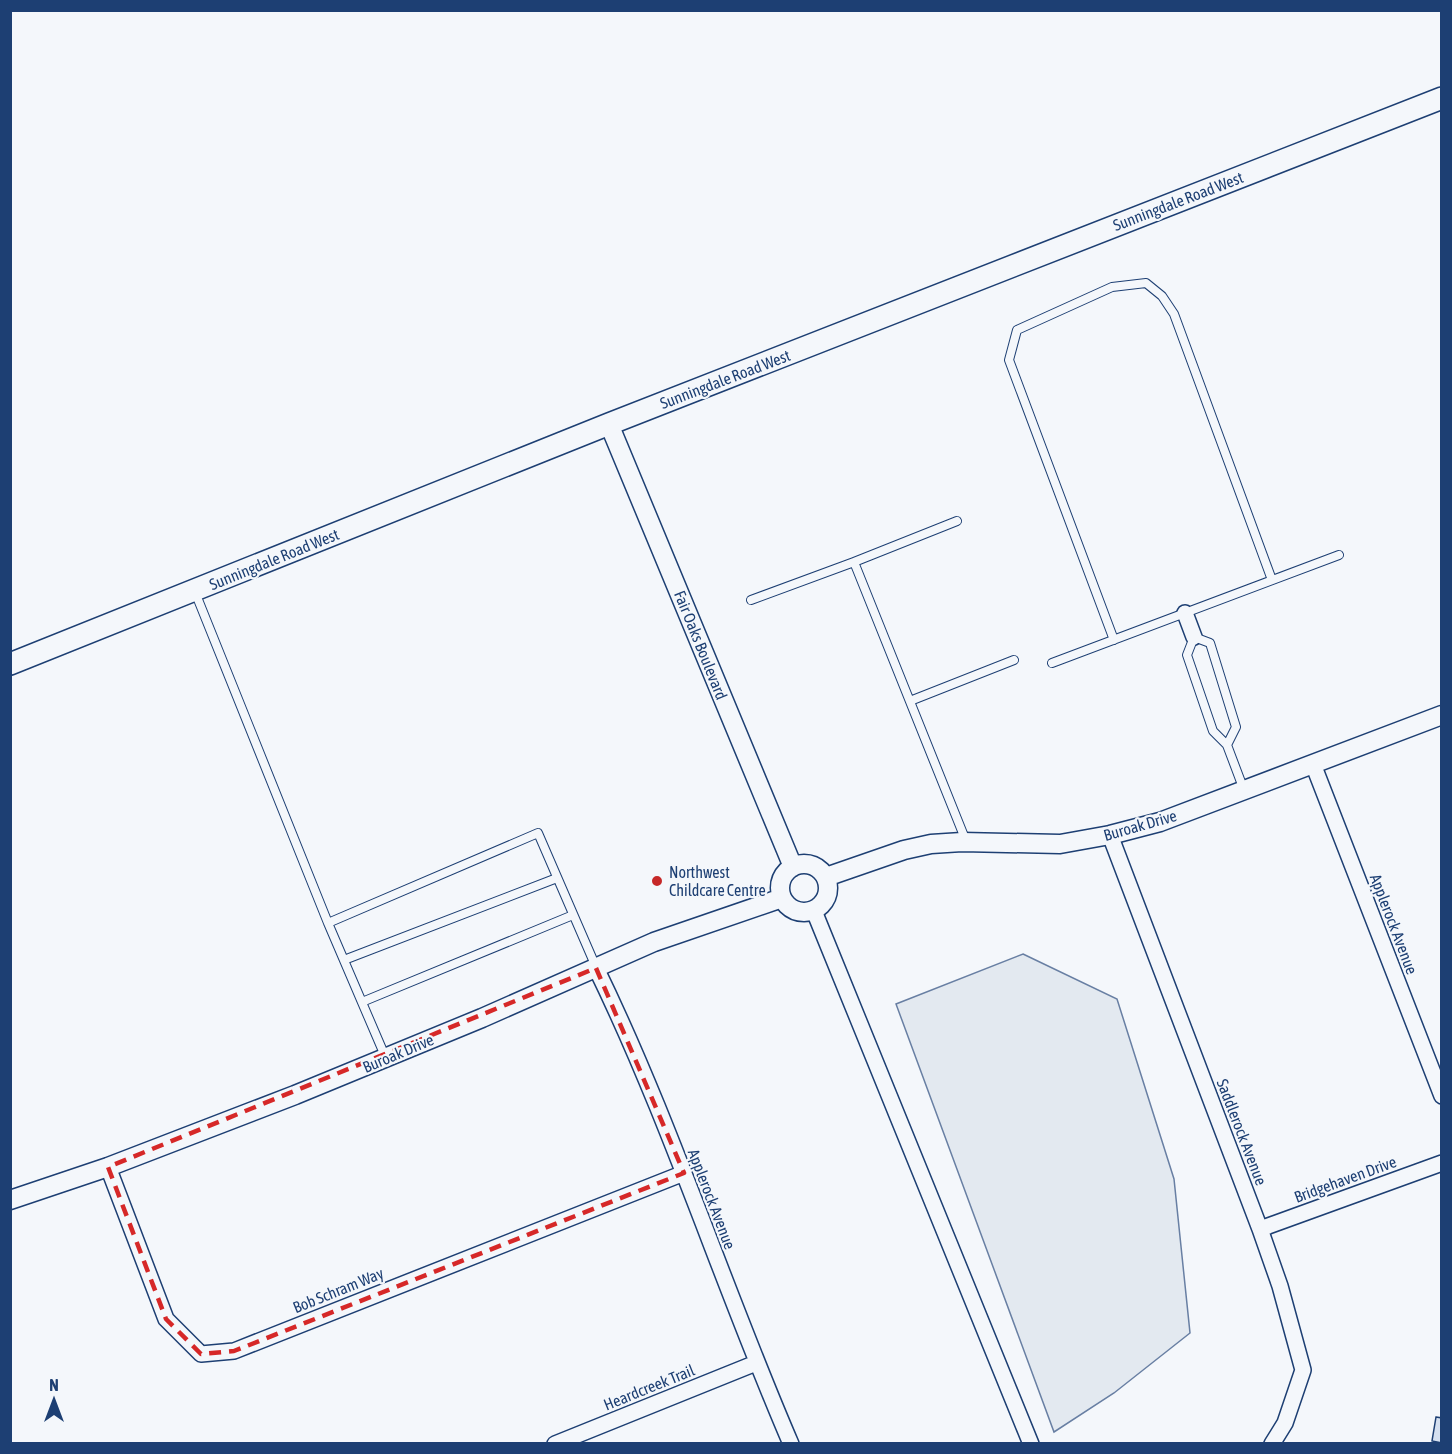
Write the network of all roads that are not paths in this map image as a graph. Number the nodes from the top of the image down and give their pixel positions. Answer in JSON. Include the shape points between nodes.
{"nodes":[{"id":1,"x":1442,"y":98,"type":"edge"},
{"id":2,"x":609,"y":424,"type":"junction"},
{"id":3,"x":957,"y":522,"type":"dead end"},
{"id":4,"x":1338,"y":555,"type":"dead end"},
{"id":5,"x":854,"y":562,"type":"junction"},
{"id":6,"x":1272,"y":580,"type":"junction"},
{"id":7,"x":194,"y":591,"type":"junction"},
{"id":8,"x":751,"y":600,"type":"dead end"},
{"id":9,"x":1185,"y":613,"type":"junction"},
{"id":10,"x":1194,"y":637,"type":"junction"},
{"id":11,"x":1114,"y":640,"type":"junction"},
{"id":12,"x":1014,"y":660,"type":"dead end"},
{"id":13,"x":1052,"y":663,"type":"dead end"},
{"id":14,"x":10,"y":664,"type":"edge"},
{"id":15,"x":910,"y":701,"type":"junction"},
{"id":16,"x":1442,"y":715,"type":"edge"},
{"id":17,"x":1227,"y":746,"type":"junction"},
{"id":18,"x":1314,"y":764,"type":"junction"},
{"id":19,"x":1244,"y":790,"type":"junction"},
{"id":20,"x":1110,"y":835,"type":"junction"},
{"id":21,"x":967,"y":842,"type":"junction"},
{"id":22,"x":793,"y":867,"type":"junction"},
{"id":23,"x":826,"y":877,"type":"junction"},
{"id":24,"x":557,"y":878,"type":"junction"},
{"id":25,"x":782,"y":898,"type":"junction"},
{"id":26,"x":814,"y":911,"type":"junction"},
{"id":27,"x":573,"y":915,"type":"junction"},
{"id":28,"x":328,"y":923,"type":"junction"},
{"id":29,"x":344,"y":960,"type":"junction"},
{"id":30,"x":596,"y":968,"type":"junction"},
{"id":31,"x":362,"y":1002,"type":"junction"},
{"id":32,"x":386,"y":1058,"type":"junction"},
{"id":33,"x":1442,"y":1096,"type":"edge"},
{"id":34,"x":1442,"y":1163,"type":"edge"},
{"id":35,"x":108,"y":1167,"type":"junction"},
{"id":36,"x":684,"y":1173,"type":"junction"},
{"id":37,"x":10,"y":1200,"type":"edge"},
{"id":38,"x":1260,"y":1229,"type":"junction"},
{"id":39,"x":756,"y":1363,"type":"junction"},
{"id":40,"x":555,"y":1443,"type":"edge"},
{"id":41,"x":791,"y":1443,"type":"edge"},
{"id":42,"x":1031,"y":1443,"type":"edge"},
{"id":43,"x":1272,"y":1443,"type":"edge"}],
"edges":[{"from":1,"to":2,"type":"main road","name":"Sunningdale Road West"},
{"from":2,"to":7,"type":"main road","name":"Sunningdale Road West"},
{"from":2,"to":22,"type":"street","name":"Fair Oaks Boulevard"},
{"from":3,"to":5,"type":"lane"},
{"from":4,"to":6,"type":"lane"},
{"from":5,"to":8,"type":"lane"},
{"from":5,"to":15,"type":"lane"},
{"from":6,"to":9,"type":"lane"},
{"from":6,"to":11,"type":"lane","via":[[1174,314],[1162,296],[1146,284],[1112,287],[1017,330],[1009,360]]},
{"from":7,"to":14,"type":"main road","name":"Sunningdale Road West"},
{"from":7,"to":28,"type":"lane"},
{"from":9,"to":10,"type":"street"},
{"from":9,"to":11,"type":"lane"},
{"from":10,"to":17,"type":"lane","via":[[1187,655],[1213,731]]},
{"from":10,"to":17,"type":"lane","via":[[1210,643],[1236,727]]},
{"from":11,"to":13,"type":"lane"},
{"from":12,"to":15,"type":"lane"},
{"from":15,"to":21,"type":"lane"},
{"from":16,"to":18,"type":"street","name":"Buroak Drive"},
{"from":17,"to":19,"type":"lane"},
{"from":18,"to":19,"type":"street","name":"Buroak Drive"},
{"from":18,"to":33,"type":"street","name":"Applerock Avenue"},
{"from":19,"to":20,"type":"street","name":"Buroak Drive","via":[[1160,822]]},
{"from":20,"to":21,"type":"street","name":"Buroak Drive","via":[[1060,844]]},
{"from":20,"to":38,"type":"street","name":"Saddlerock Avenue"},
{"from":21,"to":23,"type":"street","name":"Buroak Drive","via":[[904,850]]},
{"from":22,"to":23,"type":"street","via":[[807,864]]},
{"from":22,"to":25,"type":"street","via":[[784,874]]},
{"from":23,"to":26,"type":"street","via":[[827,898]]},
{"from":24,"to":27,"type":"lane"},
{"from":24,"to":28,"type":"lane","via":[[538,833]]},
{"from":24,"to":29,"type":"lane"},
{"from":25,"to":26,"type":"street","via":[[800,913]]},
{"from":25,"to":30,"type":"street","name":"Buroak Drive","via":[[654,942]]},
{"from":26,"to":42,"type":"street"},
{"from":27,"to":30,"type":"lane"},
{"from":27,"to":31,"type":"lane"},
{"from":28,"to":29,"type":"lane"},
{"from":29,"to":31,"type":"lane"},
{"from":30,"to":32,"type":"street","name":"Buroak Drive"},
{"from":30,"to":36,"type":"street","name":"Applerock Avenue"},
{"from":31,"to":32,"type":"lane"},
{"from":32,"to":35,"type":"street","name":"Buroak Drive"},
{"from":34,"to":38,"type":"street","name":"Bridgehaven Drive"},
{"from":35,"to":36,"type":"street","name":"Bob Schram Way","via":[[166,1319],[201,1354],[234,1351]]},
{"from":35,"to":37,"type":"street","name":"Buroak Drive"},
{"from":36,"to":39,"type":"street","name":"Applerock Avenue"},
{"from":38,"to":43,"type":"street","name":"Saddlerock Avenue","via":[[1303,1370],[1285,1423]]},
{"from":39,"to":40,"type":"street","name":"Heardcreek Trail"},
{"from":39,"to":41,"type":"street","name":"Applerock Avenue"}]}
